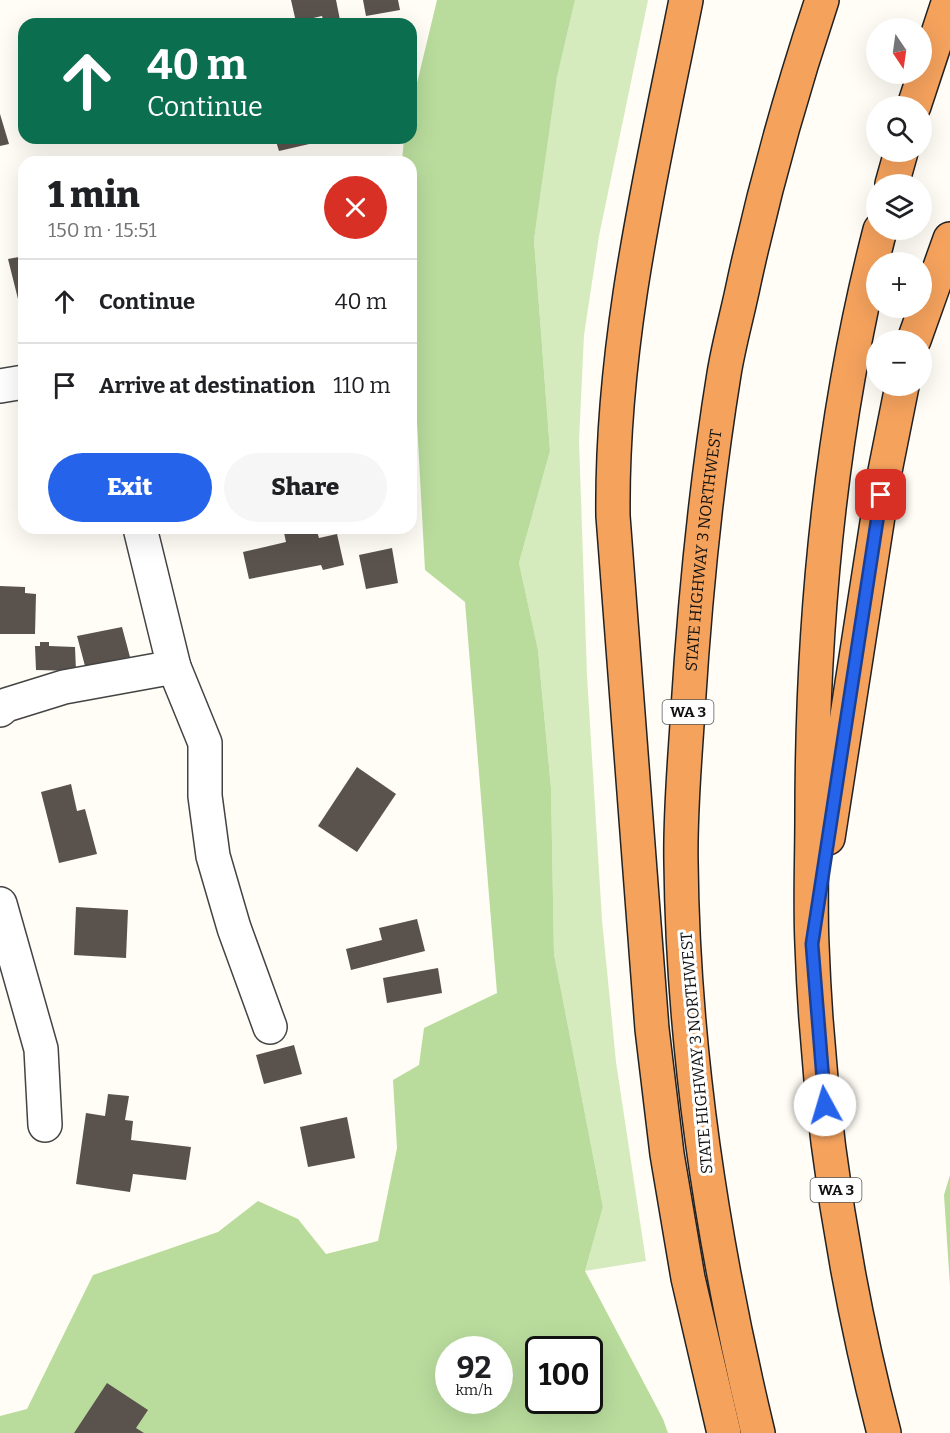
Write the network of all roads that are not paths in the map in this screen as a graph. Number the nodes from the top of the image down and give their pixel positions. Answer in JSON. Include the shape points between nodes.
{"nodes":[{"id":1,"x":686,"y":0,"type":"edge"},
{"id":2,"x":822,"y":0,"type":"edge"},
{"id":3,"x":949,"y":0,"type":"edge"},
{"id":4,"x":917,"y":96,"type":"edge"},
{"id":5,"x":950,"y":239,"type":"edge"},
{"id":6,"x":878,"y":240,"type":"edge"},
{"id":7,"x":918,"y":330,"type":"edge"},
{"id":8,"x":18,"y":383,"type":"edge"},
{"id":9,"x":0,"y":386,"type":"edge"},
{"id":10,"x":900,"y":396,"type":"edge"},
{"id":11,"x":141,"y":534,"type":"edge"},
{"id":12,"x":174,"y":667,"type":"junction"},
{"id":13,"x":0,"y":710,"type":"edge"},
{"id":14,"x":0,"y":904,"type":"edge"},
{"id":15,"x":812,"y":944,"type":"junction"},
{"id":16,"x":270,"y":1027,"type":"dead end"},
{"id":17,"x":45,"y":1125,"type":"dead end"},
{"id":18,"x":724,"y":1433,"type":"edge"},
{"id":19,"x":758,"y":1433,"type":"edge"},
{"id":20,"x":884,"y":1433,"type":"edge"}],
"edges":[{"from":1,"to":18,"type":"highway","via":[[628,295],[612,460],[613,516],[652,1029],[667,1154],[688,1278]]},
{"from":2,"to":19,"type":"highway","name":"STATE HIGHWAY 3 NORTHWEST","number":"WA 3","via":[[771,166],[725,371],[692,642],[681,848],[693,1057],[709,1192]]},
{"from":3,"to":4,"type":"highway"},
{"from":5,"to":7,"type":"highway"},
{"from":6,"to":15,"type":"highway","number":"WA 3","via":[[843,416],[818,618],[812,732]]},
{"from":8,"to":9,"type":"street"},
{"from":10,"to":15,"type":"highway"},
{"from":11,"to":12,"type":"street"},
{"from":12,"to":13,"type":"street","via":[[64,687]]},
{"from":12,"to":16,"type":"street","via":[[205,743],[205,796],[213,856]]},
{"from":14,"to":17,"type":"street","via":[[41,1048]]},
{"from":15,"to":20,"type":"highway","number":"WA 3","via":[[821,1063],[842,1230]]}]}
